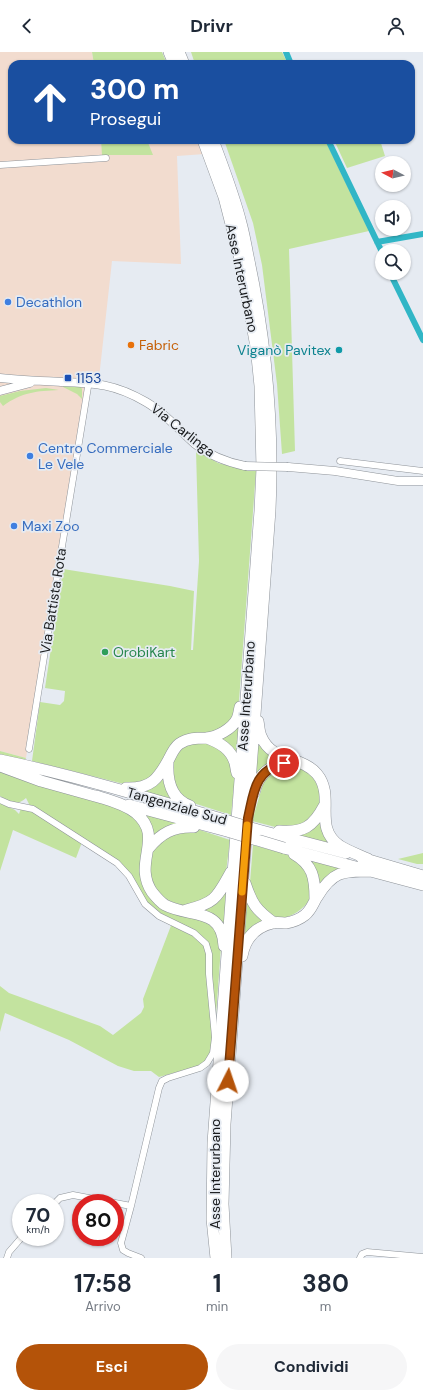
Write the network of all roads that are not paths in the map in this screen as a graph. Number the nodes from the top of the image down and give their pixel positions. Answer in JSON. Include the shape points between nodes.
{"nodes":[{"id":1,"x":204,"y":144,"type":"edge"},
{"id":2,"x":214,"y":144,"type":"edge"},
{"id":3,"x":106,"y":158,"type":"dead end"},
{"id":4,"x":0,"y":165,"type":"edge"},
{"id":5,"x":0,"y":378,"type":"edge"},
{"id":6,"x":40,"y":381,"type":"junction"},
{"id":7,"x":90,"y":383,"type":"junction"},
{"id":8,"x":0,"y":391,"type":"edge"},
{"id":9,"x":340,"y":461,"type":"dead end"},
{"id":10,"x":423,"y":471,"type":"edge"},
{"id":11,"x":423,"y":481,"type":"edge"},
{"id":12,"x":246,"y":700,"type":"junction"},
{"id":13,"x":255,"y":708,"type":"junction"},
{"id":14,"x":207,"y":738,"type":"junction"},
{"id":15,"x":29,"y":749,"type":"dead end"},
{"id":16,"x":169,"y":759,"type":"junction"},
{"id":17,"x":0,"y":760,"type":"edge"},
{"id":18,"x":297,"y":762,"type":"junction"},
{"id":19,"x":0,"y":766,"type":"edge"},
{"id":20,"x":240,"y":779,"type":"junction"},
{"id":21,"x":114,"y":787,"type":"junction"},
{"id":22,"x":96,"y":796,"type":"junction"},
{"id":23,"x":0,"y":800,"type":"edge"},
{"id":24,"x":325,"y":805,"type":"junction"},
{"id":25,"x":248,"y":818,"type":"junction"},
{"id":26,"x":227,"y":826,"type":"junction"},
{"id":27,"x":258,"y":830,"type":"junction"},
{"id":28,"x":284,"y":848,"type":"junction"},
{"id":29,"x":148,"y":849,"type":"junction"},
{"id":30,"x":368,"y":859,"type":"junction"},
{"id":31,"x":233,"y":868,"type":"junction"},
{"id":32,"x":371,"y":871,"type":"junction"},
{"id":33,"x":423,"y":876,"type":"edge"},
{"id":34,"x":243,"y":878,"type":"junction"},
{"id":35,"x":423,"y":885,"type":"edge"},
{"id":36,"x":315,"y":899,"type":"junction"},
{"id":37,"x":183,"y":910,"type":"junction"},
{"id":38,"x":274,"y":923,"type":"junction"},
{"id":39,"x":230,"y":990,"type":"junction"},
{"id":40,"x":64,"y":1197,"type":"edge"},
{"id":41,"x":131,"y":1206,"type":"junction"},
{"id":42,"x":14,"y":1246,"type":"edge"},
{"id":43,"x":423,"y":1257,"type":"edge"},
{"id":44,"x":7,"y":1258,"type":"edge"},
{"id":45,"x":142,"y":1258,"type":"edge"},
{"id":46,"x":216,"y":1258,"type":"edge"},
{"id":47,"x":226,"y":1258,"type":"edge"},
{"id":48,"x":360,"y":1258,"type":"edge"}],
"edges":[{"from":1,"to":12,"type":"highway","name":"Asse Interurbano","via":[[224,198],[240,259],[256,347],[260,386],[262,468]]},
{"from":2,"to":13,"type":"highway","name":"Asse Interurbano","via":[[241,224],[264,342],[268,384],[272,467]]},
{"from":3,"to":4,"type":"street"},
{"from":5,"to":6,"type":"street","name":"Via Carlinga"},
{"from":6,"to":7,"type":"street","name":"Via Carlinga"},
{"from":6,"to":8,"type":"street","name":"Via Carlinga"},
{"from":7,"to":11,"type":"street","name":"Via Carlinga","bridge":true,"via":[[112,386],[147,402],[195,443],[223,460],[245,466],[288,467],[398,481]]},
{"from":7,"to":15,"type":"street","name":"Via Battista Rota"},
{"from":9,"to":10,"type":"street"},
{"from":12,"to":14,"type":"highway","via":[[240,706],[234,724]]},
{"from":12,"to":20,"type":"highway","name":"Asse Interurbano"},
{"from":13,"to":18,"type":"highway","via":[[261,736],[269,749]]},
{"from":13,"to":25,"type":"highway","name":"Asse Interurbano"},
{"from":14,"to":16,"type":"highway","via":[[195,738],[184,742],[174,749]]},
{"from":14,"to":20,"type":"highway","via":[[221,744],[230,752]]},
{"from":16,"to":21,"type":"highway","via":[[158,777],[148,785],[137,788]]},
{"from":16,"to":26,"type":"highway","via":[[169,784],[176,797]]},
{"from":17,"to":21,"type":"highway","name":"Tangenziale Sud"},
{"from":18,"to":24,"type":"highway","via":[[318,774],[326,792]]},
{"from":18,"to":25,"type":"highway","via":[[274,766],[261,776],[255,786]]},
{"from":19,"to":22,"type":"highway","name":"Tangenziale Sud","via":[[41,781]]},
{"from":20,"to":31,"type":"highway","name":"Asse Interurbano"},
{"from":21,"to":26,"type":"highway","name":"Tangenziale Sud"},
{"from":22,"to":26,"type":"highway","name":"Tangenziale Sud"},
{"from":22,"to":29,"type":"highway","via":[[132,810],[141,818],[149,835]]},
{"from":23,"to":41,"type":"street","via":[[33,809],[117,863],[145,904],[160,916],[194,933],[206,944],[209,954],[215,1037],[212,1053],[207,1063],[200,1068],[162,1081]]},
{"from":24,"to":27,"type":"highway","via":[[319,816],[305,829],[282,832]]},
{"from":24,"to":30,"type":"highway","via":[[325,826],[331,838],[340,846]]},
{"from":25,"to":34,"type":"highway","name":"Asse Interurbano"},
{"from":26,"to":27,"type":"highway","name":"Tangenziale Sud","bridge":true},
{"from":26,"to":28,"type":"highway","name":"Tangenziale Sud","bridge":true},
{"from":26,"to":29,"type":"highway","via":[[174,828],[158,838]]},
{"from":27,"to":30,"type":"highway","name":"Tangenziale Sud"},
{"from":28,"to":32,"type":"highway","name":"Tangenziale Sud"},
{"from":28,"to":36,"type":"highway","via":[[299,856],[312,871]]},
{"from":29,"to":37,"type":"highway","via":[[145,867],[147,884],[162,903]]},
{"from":30,"to":33,"type":"highway","name":"Tangenziale Sud"},
{"from":31,"to":37,"type":"highway","via":[[215,898],[199,907]]},
{"from":31,"to":39,"type":"highway","name":"Asse Interurbano"},
{"from":32,"to":35,"type":"highway","name":"Tangenziale Sud"},
{"from":32,"to":36,"type":"highway","via":[[347,871],[336,875],[326,882]]},
{"from":34,"to":38,"type":"highway","via":[[259,913]]},
{"from":34,"to":39,"type":"highway","name":"Asse Interurbano"},
{"from":36,"to":38,"type":"highway","via":[[312,908],[305,915],[285,923]]},
{"from":37,"to":39,"type":"highway","via":[[211,919],[219,929],[223,938]]},
{"from":38,"to":39,"type":"highway","via":[[259,929],[248,939]]},
{"from":39,"to":46,"type":"highway","name":"Asse Interurbano","via":[[212,1143],[212,1219]]},
{"from":39,"to":47,"type":"highway","name":"Asse Interurbano","via":[[223,1164]]},
{"from":40,"to":41,"type":"street","via":[[73,1195]]},
{"from":41,"to":45,"type":"street","via":[[121,1243],[123,1250]]},
{"from":42,"to":44,"type":"street"},
{"from":43,"to":48,"type":"street","via":[[367,1252]]}]}
